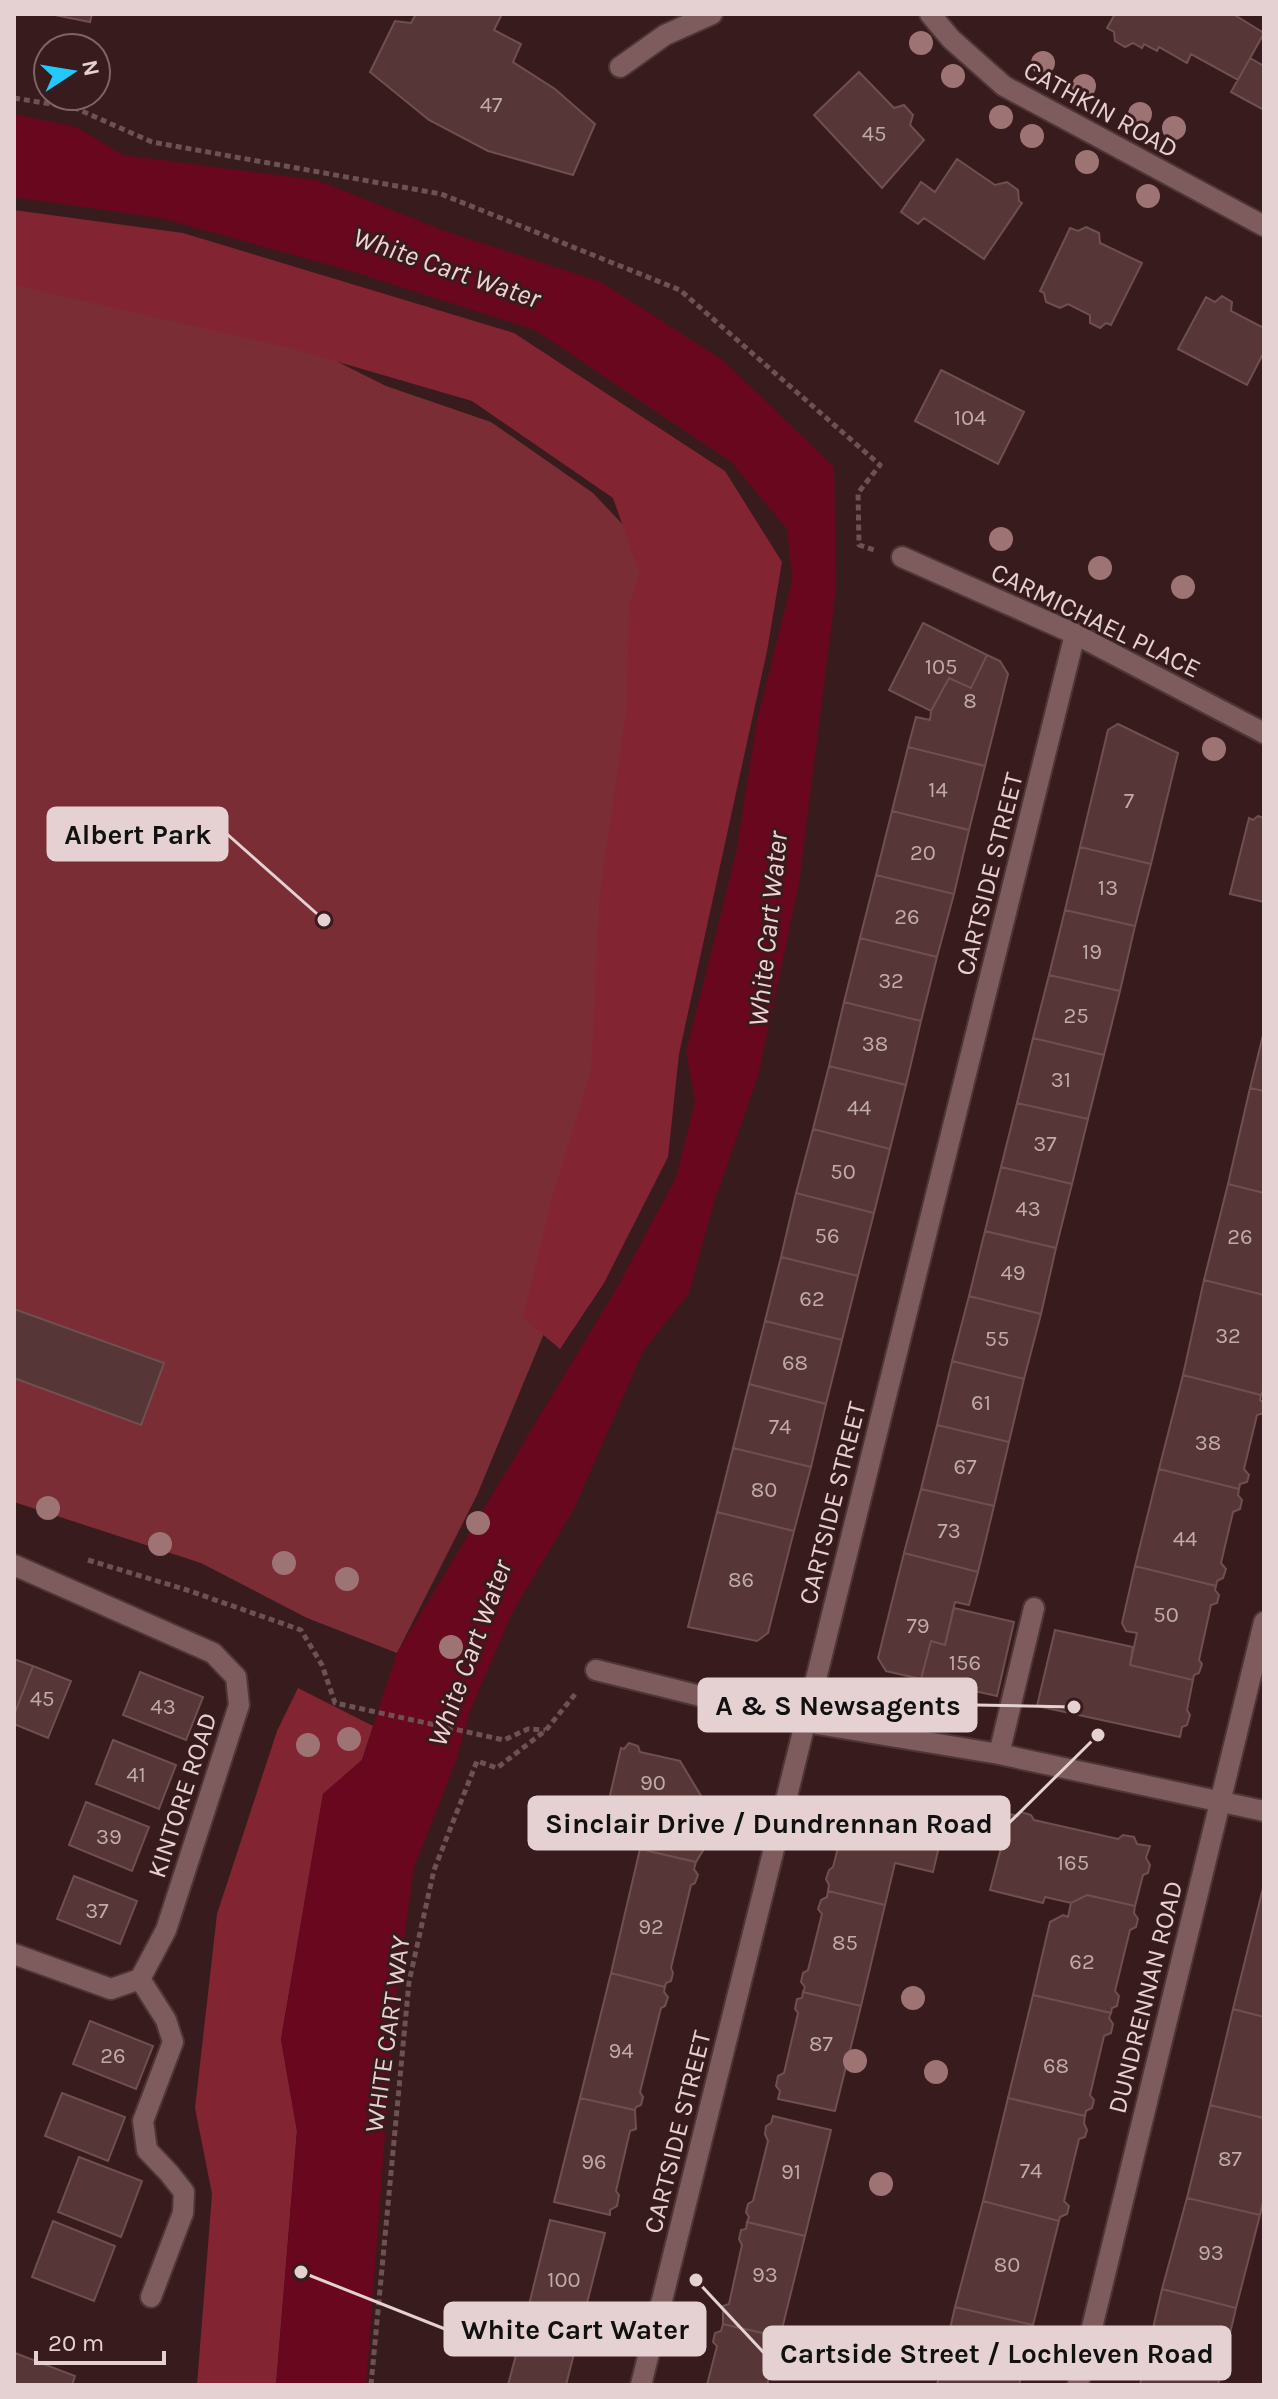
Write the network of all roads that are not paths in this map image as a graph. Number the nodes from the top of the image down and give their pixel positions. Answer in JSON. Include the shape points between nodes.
{"nodes":[{"id":1,"x":712,"y":14,"type":"edge"},
{"id":2,"x":930,"y":14,"type":"edge"},
{"id":3,"x":620,"y":67,"type":"dead end"},
{"id":4,"x":1264,"y":226,"type":"edge"},
{"id":5,"x":902,"y":557,"type":"road end"},
{"id":6,"x":1075,"y":634,"type":"junction"},
{"id":7,"x":1264,"y":733,"type":"edge"},
{"id":8,"x":14,"y":1565,"type":"edge"},
{"id":9,"x":1034,"y":1608,"type":"dead end"},
{"id":10,"x":1264,"y":1622,"type":"edge"},
{"id":11,"x":596,"y":1670,"type":"road end"},
{"id":12,"x":805,"y":1722,"type":"junction"},
{"id":13,"x":999,"y":1754,"type":"junction"},
{"id":14,"x":1219,"y":1802,"type":"junction"},
{"id":15,"x":1264,"y":1811,"type":"edge"},
{"id":16,"x":14,"y":1954,"type":"edge"},
{"id":17,"x":140,"y":1979,"type":"junction"},
{"id":18,"x":151,"y":2297,"type":"dead end"},
{"id":19,"x":641,"y":2385,"type":"edge"},
{"id":20,"x":1078,"y":2385,"type":"edge"}],
"edges":[{"from":1,"to":3,"type":"street","via":[[665,35]]},
{"from":2,"to":4,"type":"street","name":"CATHKIN ROAD","via":[[1004,86]]},
{"from":5,"to":6,"type":"street","name":"CARMICHAEL PLACE"},
{"from":6,"to":7,"type":"street","name":"CARMICHAEL PLACE"},
{"from":6,"to":12,"type":"street","name":"CARTSIDE STREET"},
{"from":8,"to":17,"type":"street","name":"KINTORE ROAD","via":[[213,1653],[236,1677],[239,1705],[166,1930]]},
{"from":9,"to":13,"type":"street"},
{"from":10,"to":14,"type":"street","name":"DUNDRENNAN ROAD"},
{"from":11,"to":12,"type":"street"},
{"from":12,"to":13,"type":"street"},
{"from":12,"to":19,"type":"street","name":"CARTSIDE STREET"},
{"from":13,"to":14,"type":"street"},
{"from":14,"to":15,"type":"street"},
{"from":14,"to":20,"type":"street","name":"DUNDRENNAN ROAD"},
{"from":16,"to":17,"type":"street","via":[[111,1989]]},
{"from":17,"to":18,"type":"street","via":[[166,2020],[173,2042],[143,2121],[147,2150],[184,2192],[183,2213]]}]}
